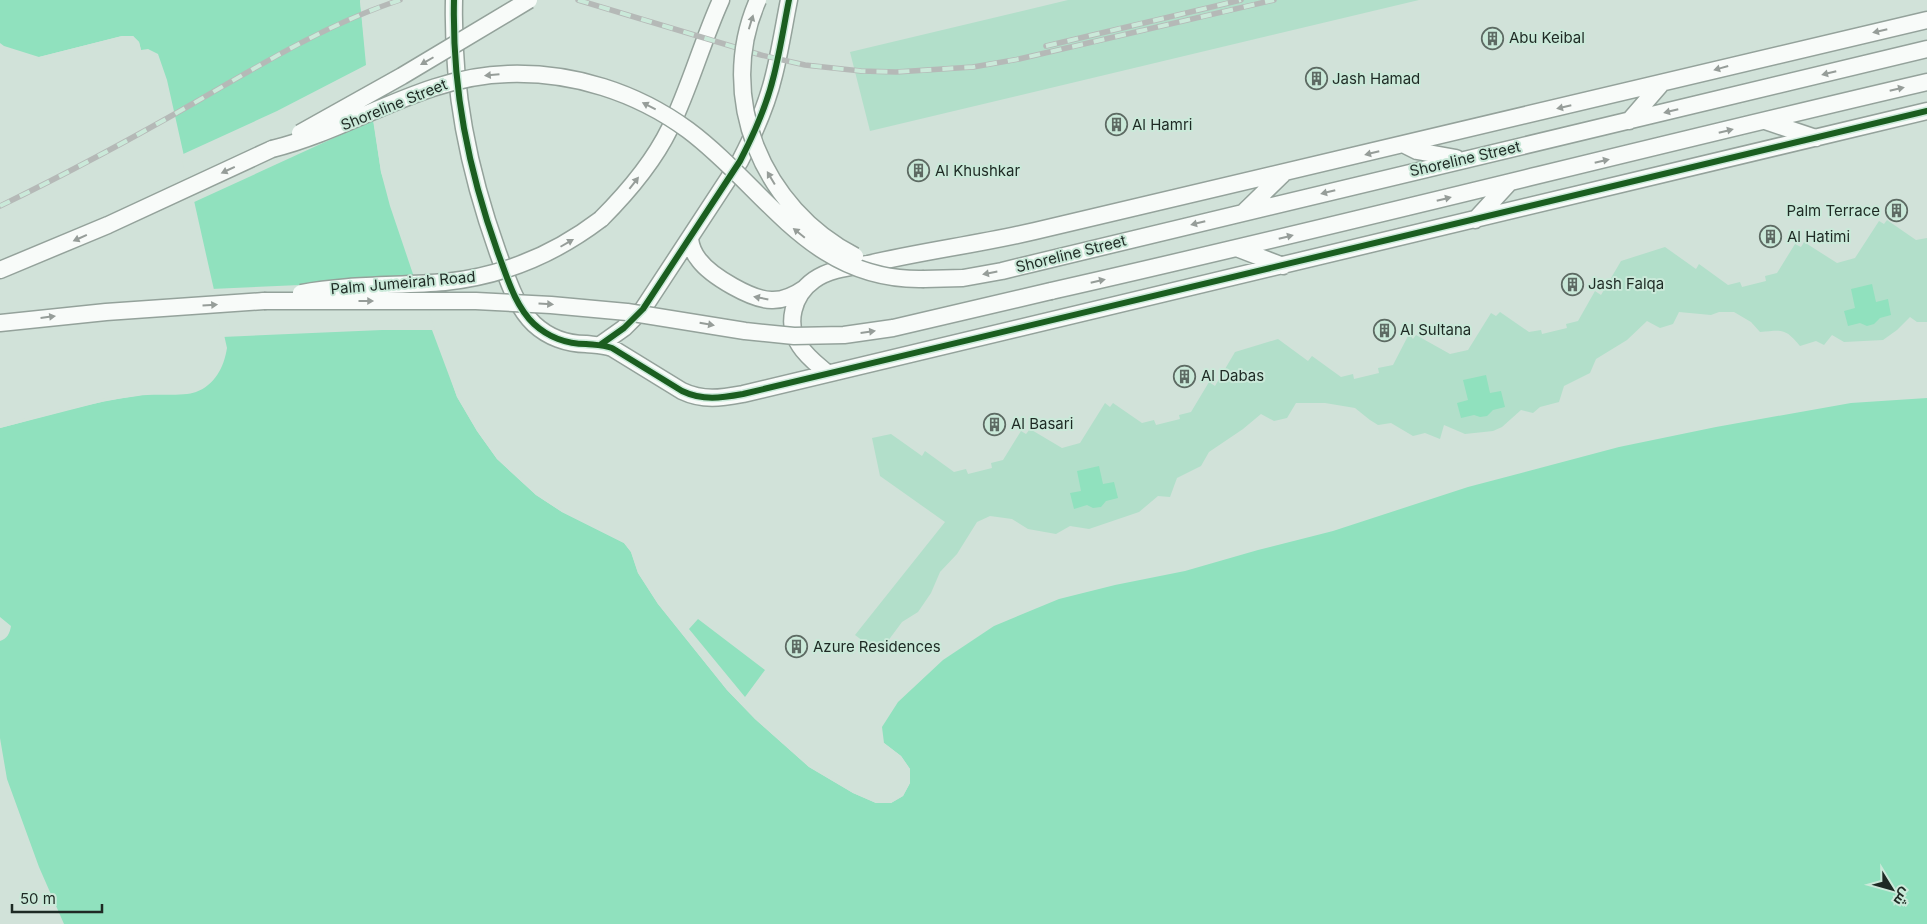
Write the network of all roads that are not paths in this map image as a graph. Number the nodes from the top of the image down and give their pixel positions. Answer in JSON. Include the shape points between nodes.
{"nodes":[{"id":1,"x":454,"y":0,"type":"edge"},
{"id":2,"x":529,"y":0,"type":"edge"},
{"id":3,"x":721,"y":0,"type":"edge"},
{"id":4,"x":758,"y":0,"type":"edge"},
{"id":5,"x":789,"y":0,"type":"edge"},
{"id":6,"x":1927,"y":20,"type":"edge"},
{"id":7,"x":1927,"y":49,"type":"edge"},
{"id":8,"x":1927,"y":82,"type":"edge"},
{"id":9,"x":1662,"y":83,"type":"junction"},
{"id":10,"x":1927,"y":111,"type":"edge"},
{"id":11,"x":1629,"y":121,"type":"junction"},
{"id":12,"x":1765,"y":121,"type":"junction"},
{"id":13,"x":1816,"y":138,"type":"junction"},
{"id":14,"x":1405,"y":145,"type":"junction"},
{"id":15,"x":272,"y":149,"type":"junction"},
{"id":16,"x":1460,"y":159,"type":"junction"},
{"id":17,"x":1283,"y":174,"type":"junction"},
{"id":18,"x":1509,"y":183,"type":"junction"},
{"id":19,"x":1245,"y":211,"type":"junction"},
{"id":20,"x":1475,"y":220,"type":"junction"},
{"id":21,"x":690,"y":239,"type":"junction"},
{"id":22,"x":1239,"y":249,"type":"junction"},
{"id":23,"x":1283,"y":266,"type":"junction"},
{"id":24,"x":0,"y":270,"type":"edge"},
{"id":25,"x":924,"y":279,"type":"junction"},
{"id":26,"x":806,"y":286,"type":"junction"},
{"id":27,"x":264,"y":301,"type":"junction"},
{"id":28,"x":0,"y":324,"type":"edge"},
{"id":29,"x":600,"y":345,"type":"junction"},
{"id":30,"x":827,"y":373,"type":"junction"}],
"edges":[{"from":1,"to":29,"type":"main road","via":[[454,62],[465,141],[486,217],[517,300],[524,313],[546,333],[572,343]]},
{"from":2,"to":15,"type":"main road","one_way":true,"bridge":true},
{"from":27,"to":3,"type":"main road","name":"Palm Jumeirah Road","one_way":true,"bridge":true,"via":[[328,289],[444,282],[482,276],[518,266],[570,241],[601,219],[632,186],[659,149],[679,108]]},
{"from":25,"to":4,"type":"main road","one_way":true,"bridge":true,"via":[[872,263],[838,246],[807,224],[772,180],[755,146],[743,90],[746,36]]},
{"from":5,"to":21,"type":"main road","via":[[774,76],[759,120],[740,161]]},
{"from":6,"to":9,"type":"main road","one_way":true},
{"from":7,"to":11,"type":"main road","name":"Shoreline Street","one_way":true},
{"from":12,"to":8,"type":"main road","name":"Shoreline Street","one_way":true},
{"from":9,"to":11,"type":"main road"},
{"from":9,"to":14,"type":"main road","one_way":true},
{"from":10,"to":13,"type":"main road"},
{"from":11,"to":16,"type":"main road","name":"Shoreline Street"},
{"from":12,"to":13,"type":"main road"},
{"from":18,"to":12,"type":"main road","name":"Shoreline Street","one_way":true},
{"from":13,"to":20,"type":"main road"},
{"from":14,"to":16,"type":"main road","via":[[1417,151]]},
{"from":14,"to":17,"type":"main road","one_way":true},
{"from":15,"to":24,"type":"main road","one_way":true,"via":[[108,226]]},
{"from":25,"to":15,"type":"main road","name":"Shoreline Street","one_way":true,"bridge":true,"via":[[880,276],[822,250],[795,230],[706,144],[671,118],[613,90],[571,79],[536,74],[464,79],[402,99],[328,132]]},
{"from":16,"to":19,"type":"main road","name":"Shoreline Street","one_way":true},
{"from":17,"to":19,"type":"main road"},
{"from":17,"to":26,"type":"main road","via":[[1009,237],[834,271],[819,276]]},
{"from":18,"to":20,"type":"main road"},
{"from":22,"to":18,"type":"main road","name":"Shoreline Street","one_way":true},
{"from":19,"to":25,"type":"main road","name":"Shoreline Street","one_way":true,"via":[[983,275]]},
{"from":20,"to":23,"type":"main road"},
{"from":26,"to":21,"type":"main road","one_way":true,"via":[[782,299],[754,297],[703,265],[694,253]]},
{"from":21,"to":29,"type":"main road","via":[[643,309]]},
{"from":22,"to":23,"type":"main road"},
{"from":27,"to":22,"type":"main road","name":"Shoreline Street","one_way":true,"bridge":true,"via":[[551,304],[645,314],[770,334],[819,336],[893,328]]},
{"from":23,"to":30,"type":"main road"},
{"from":26,"to":30,"type":"main road","via":[[795,304],[792,325],[799,345]]},
{"from":28,"to":27,"type":"main road","name":"Palm Jumeirah Road","one_way":true,"via":[[106,312]]},
{"from":29,"to":30,"type":"main road","via":[[612,348],[682,391],[701,398],[743,394]]}]}
